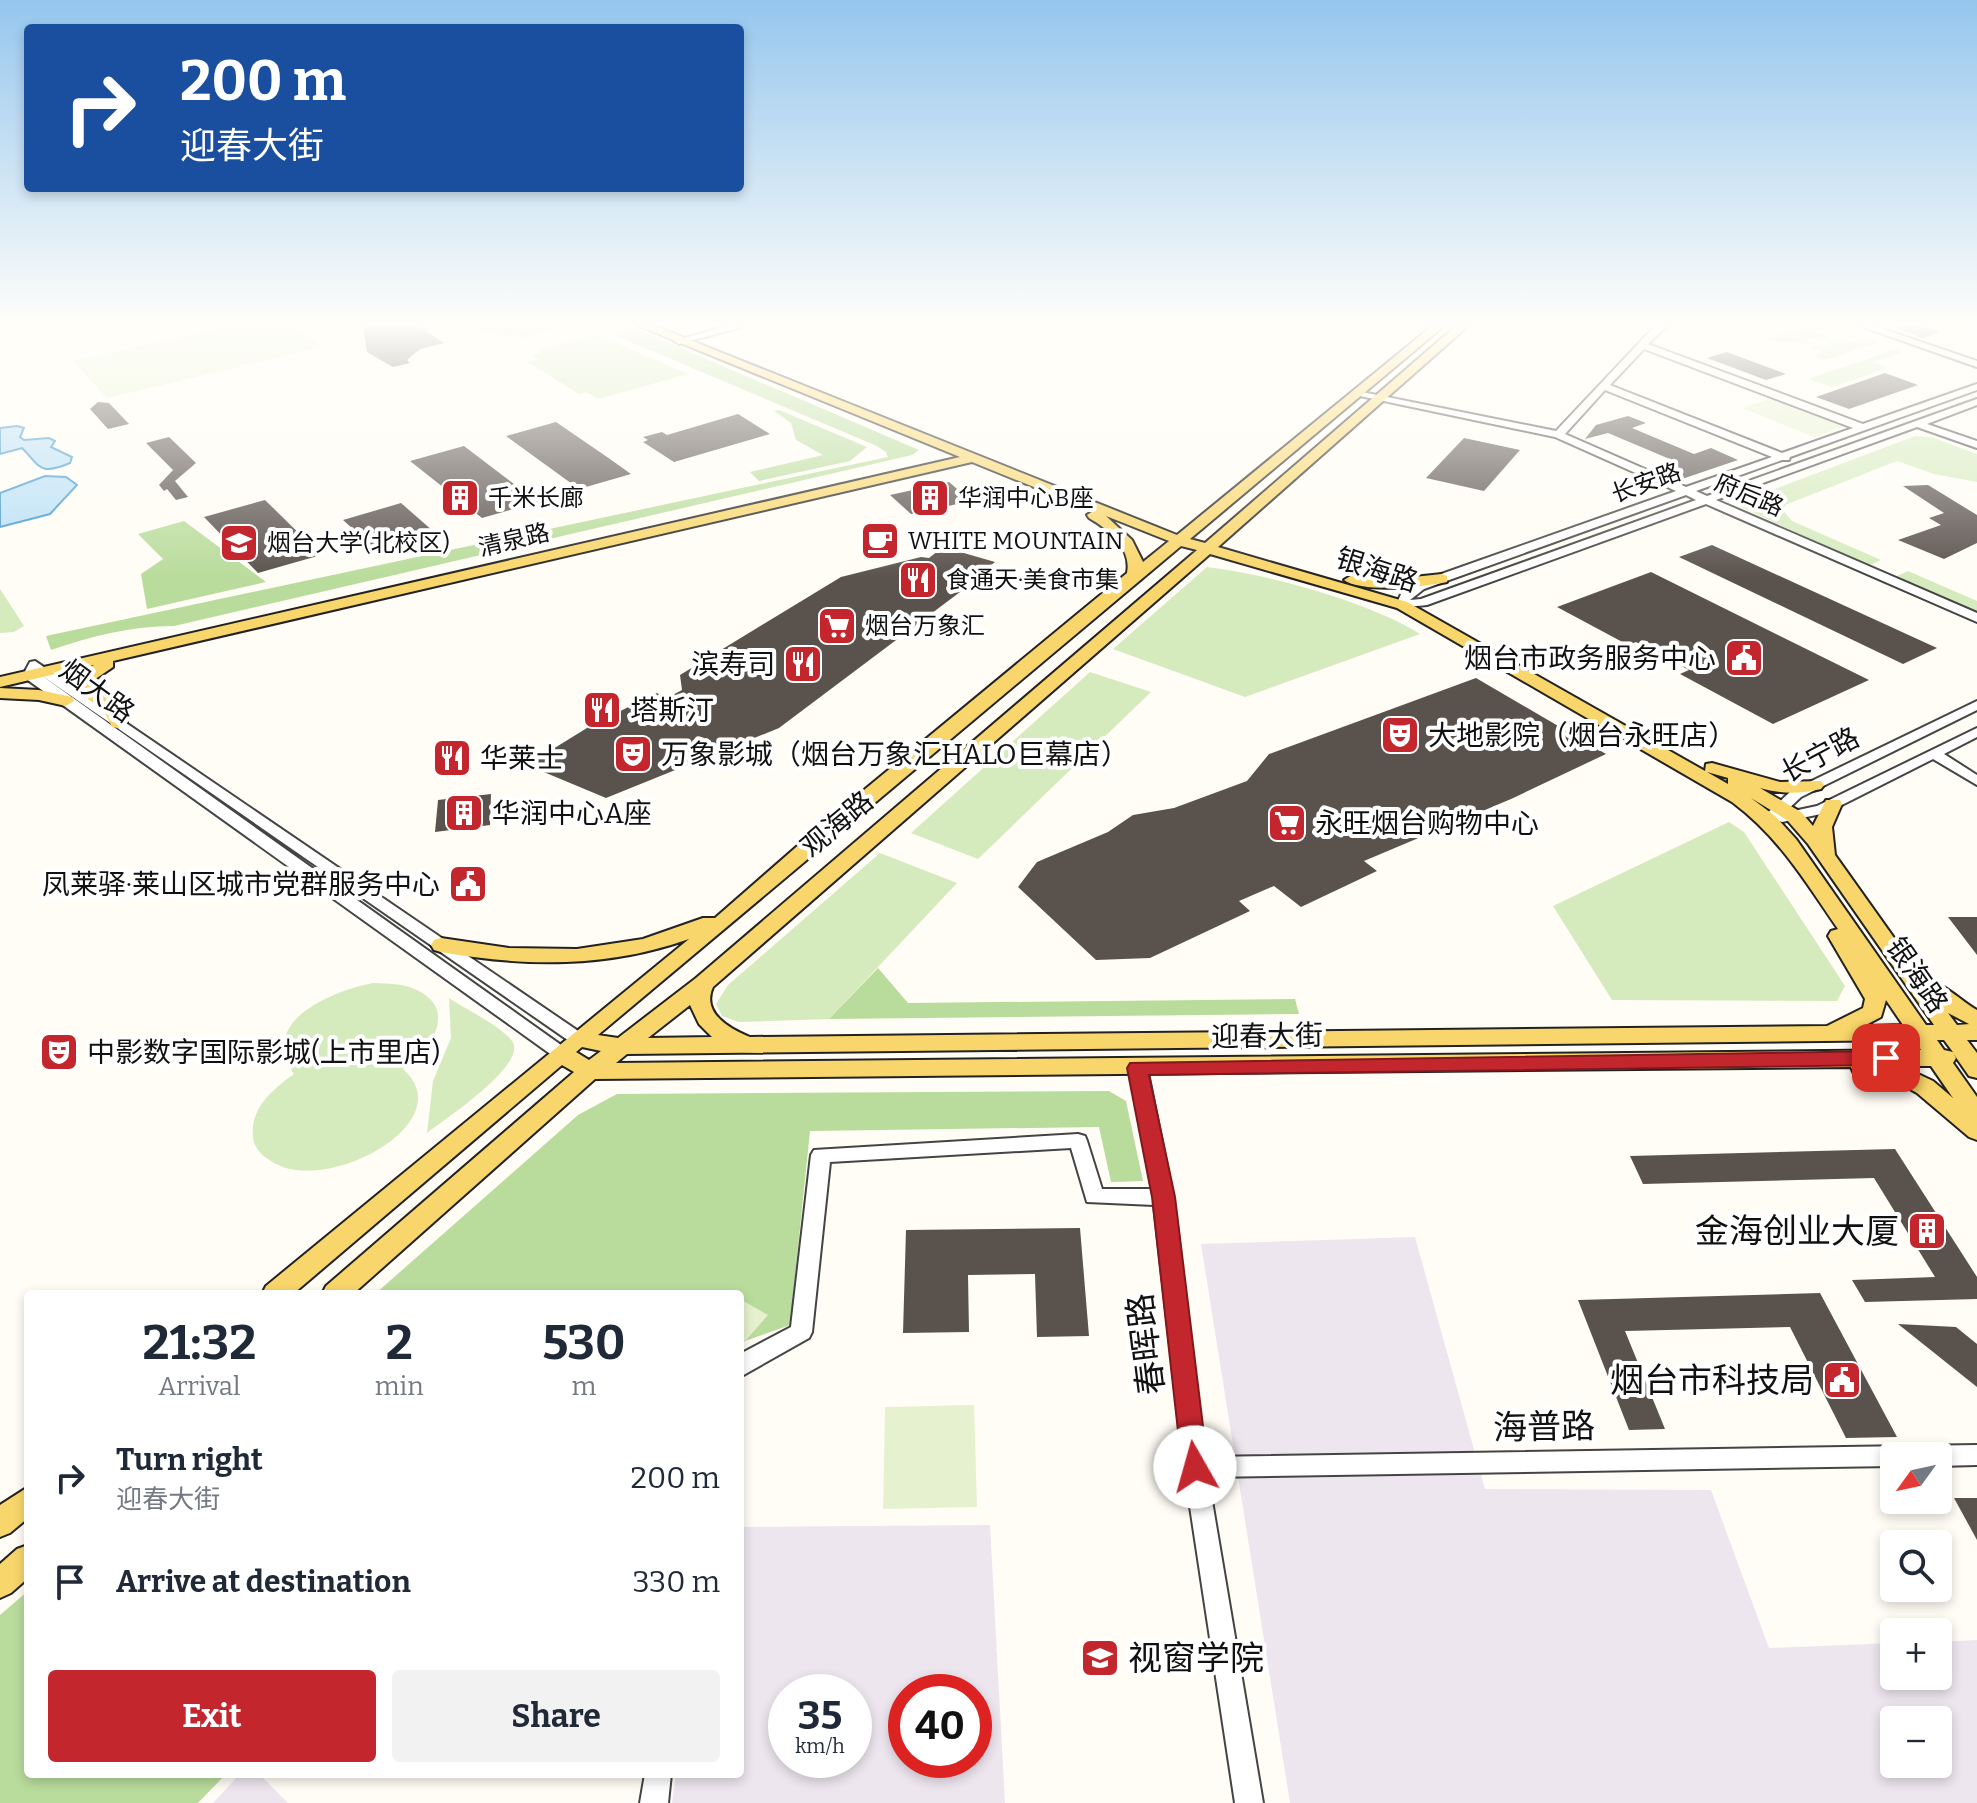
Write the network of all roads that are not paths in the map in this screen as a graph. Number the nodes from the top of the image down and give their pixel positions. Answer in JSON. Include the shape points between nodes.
{"nodes":[{"id":1,"x":859,"y":410,"type":"edge"},
{"id":2,"x":871,"y":410,"type":"edge"},
{"id":3,"x":1339,"y":410,"type":"edge"},
{"id":4,"x":1367,"y":410,"type":"edge"},
{"id":5,"x":1439,"y":410,"type":"edge"},
{"id":6,"x":1581,"y":410,"type":"edge"},
{"id":7,"x":1664,"y":410,"type":"edge"},
{"id":8,"x":1816,"y":410,"type":"edge"},
{"id":9,"x":1913,"y":410,"type":"edge"},
{"id":10,"x":1953,"y":410,"type":"edge"},
{"id":11,"x":1897,"y":416,"type":"junction"},
{"id":12,"x":1916,"y":423,"type":"junction"},
{"id":13,"x":1863,"y":428,"type":"junction"},
{"id":14,"x":1558,"y":435,"type":"junction"},
{"id":15,"x":1977,"y":445,"type":"edge"},
{"id":16,"x":976,"y":455,"type":"junction"},
{"id":17,"x":1782,"y":457,"type":"junction"},
{"id":18,"x":1806,"y":464,"type":"junction"},
{"id":19,"x":1686,"y":492,"type":"junction"},
{"id":20,"x":1706,"y":500,"type":"junction"},
{"id":21,"x":1184,"y":536,"type":"junction"},
{"id":22,"x":1209,"y":545,"type":"junction"},
{"id":23,"x":1448,"y":576,"type":"junction"},
{"id":24,"x":1352,"y":580,"type":"junction"},
{"id":25,"x":1473,"y":583,"type":"junction"},
{"id":26,"x":1128,"y":584,"type":"junction"},
{"id":27,"x":1410,"y":601,"type":"junction"},
{"id":28,"x":1977,"y":618,"type":"edge"},
{"id":29,"x":145,"y":650,"type":"junction"},
{"id":30,"x":37,"y":671,"type":"junction"},
{"id":31,"x":0,"y":673,"type":"edge"},
{"id":32,"x":0,"y":682,"type":"edge"},
{"id":33,"x":0,"y":693,"type":"edge"},
{"id":34,"x":66,"y":701,"type":"junction"},
{"id":35,"x":1977,"y":705,"type":"edge"},
{"id":36,"x":1943,"y":721,"type":"junction"},
{"id":37,"x":118,"y":723,"type":"junction"},
{"id":38,"x":1974,"y":733,"type":"edge"},
{"id":39,"x":1935,"y":754,"type":"junction"},
{"id":40,"x":1712,"y":768,"type":"junction"},
{"id":41,"x":1833,"y":776,"type":"junction"},
{"id":42,"x":1977,"y":781,"type":"edge"},
{"id":43,"x":1815,"y":785,"type":"junction"},
{"id":44,"x":1861,"y":790,"type":"junction"},
{"id":45,"x":1833,"y":804,"type":"junction"},
{"id":46,"x":1781,"y":814,"type":"junction"},
{"id":47,"x":1829,"y":860,"type":"junction"},
{"id":48,"x":1819,"y":888,"type":"junction"},
{"id":49,"x":735,"y":912,"type":"junction"},
{"id":50,"x":441,"y":945,"type":"junction"},
{"id":51,"x":1897,"y":957,"type":"junction"},
{"id":52,"x":704,"y":983,"type":"junction"},
{"id":53,"x":1977,"y":1019,"type":"edge"},
{"id":54,"x":1920,"y":1032,"type":"junction"},
{"id":55,"x":1950,"y":1032,"type":"junction"},
{"id":56,"x":1977,"y":1032,"type":"edge"},
{"id":57,"x":1828,"y":1034,"type":"junction"},
{"id":58,"x":750,"y":1044,"type":"junction"},
{"id":59,"x":570,"y":1046,"type":"junction"},
{"id":60,"x":620,"y":1046,"type":"junction"},
{"id":61,"x":1938,"y":1057,"type":"junction"},
{"id":62,"x":1807,"y":1059,"type":"junction"},
{"id":63,"x":1975,"y":1062,"type":"edge"},
{"id":64,"x":1138,"y":1068,"type":"junction"},
{"id":65,"x":590,"y":1071,"type":"junction"},
{"id":66,"x":1977,"y":1115,"type":"edge"},
{"id":67,"x":1977,"y":1131,"type":"edge"},
{"id":68,"x":1163,"y":1197,"type":"junction"},
{"id":69,"x":280,"y":1290,"type":"edge"},
{"id":70,"x":340,"y":1290,"type":"edge"},
{"id":71,"x":744,"y":1363,"type":"edge"},
{"id":72,"x":1952,"y":1455,"type":"edge"},
{"id":73,"x":1977,"y":1455,"type":"edge"},
{"id":74,"x":1880,"y":1456,"type":"edge"},
{"id":75,"x":1195,"y":1467,"type":"junction"},
{"id":76,"x":24,"y":1503,"type":"edge"},
{"id":77,"x":0,"y":1523,"type":"edge"},
{"id":78,"x":24,"y":1562,"type":"edge"},
{"id":79,"x":0,"y":1583,"type":"edge"},
{"id":80,"x":657,"y":1778,"type":"edge"},
{"id":81,"x":654,"y":1803,"type":"edge"},
{"id":82,"x":1249,"y":1803,"type":"edge"}],
"edges":[{"from":1,"to":16,"type":"main road","name":"银海路"},
{"from":2,"to":16,"type":"main road","name":"银海路"},
{"from":3,"to":21,"type":"main road","name":"观海路"},
{"from":4,"to":22,"type":"main road","name":"观海路"},
{"from":5,"to":14,"type":"street","name":"府后路"},
{"from":6,"to":14,"type":"street"},
{"from":7,"to":17,"type":"street"},
{"from":8,"to":13,"type":"street"},
{"from":9,"to":11,"type":"street","name":"长安路"},
{"from":10,"to":12,"type":"street"},
{"from":11,"to":12,"type":"street"},
{"from":11,"to":13,"type":"street","name":"长安路"},
{"from":12,"to":15,"type":"street"},
{"from":12,"to":18,"type":"street"},
{"from":13,"to":17,"type":"street","name":"长安路"},
{"from":14,"to":19,"type":"street","name":"府后路"},
{"from":16,"to":21,"type":"main road","name":"银海路"},
{"from":16,"to":26,"type":"main road","via":[[1006,480],[1108,523],[1136,561]]},
{"from":16,"to":29,"type":"main road","name":"清泉路"},
{"from":16,"to":30,"type":"main road","name":"清泉路"},
{"from":17,"to":18,"type":"street"},
{"from":17,"to":19,"type":"street","name":"长安路"},
{"from":18,"to":20,"type":"street"},
{"from":19,"to":20,"type":"street","name":"府后路"},
{"from":19,"to":23,"type":"street","name":"长安路"},
{"from":20,"to":25,"type":"street"},
{"from":20,"to":28,"type":"street","name":"府后路"},
{"from":21,"to":22,"type":"main road","name":"银海路"},
{"from":21,"to":26,"type":"main road","name":"观海路"},
{"from":22,"to":24,"type":"main road","name":"银海路"},
{"from":22,"to":27,"type":"main road","name":"银海路"},
{"from":22,"to":52,"type":"main road","name":"观海路"},
{"from":23,"to":24,"type":"main road","via":[[1404,583]]},
{"from":23,"to":25,"type":"street"},
{"from":23,"to":27,"type":"street","name":"长安路"},
{"from":24,"to":27,"type":"main road","name":"银海路"},
{"from":25,"to":27,"type":"street"},
{"from":26,"to":49,"type":"main road","name":"观海路"},
{"from":27,"to":40,"type":"main road","name":"银海路"},
{"from":27,"to":46,"type":"main road","name":"银海路","via":[[1739,798]]},
{"from":29,"to":30,"type":"main road","name":"清泉路"},
{"from":29,"to":37,"type":"main road","via":[[97,669],[83,683],[82,688],[111,708]]},
{"from":30,"to":31,"type":"main road","name":"清泉路"},
{"from":30,"to":32,"type":"main road","name":"清泉路"},
{"from":30,"to":34,"type":"street","name":"烟大路"},
{"from":30,"to":37,"type":"street","name":"烟大路"},
{"from":33,"to":34,"type":"main road"},
{"from":34,"to":59,"type":"street","name":"烟大路"},
{"from":35,"to":36,"type":"street","name":"长宁路"},
{"from":36,"to":38,"type":"street"},
{"from":36,"to":41,"type":"street","name":"长宁路"},
{"from":37,"to":50,"type":"street","name":"烟大路"},
{"from":38,"to":39,"type":"street","name":"长宁路"},
{"from":39,"to":42,"type":"street"},
{"from":39,"to":44,"type":"street","name":"长宁路"},
{"from":40,"to":43,"type":"main road","via":[[1769,787]]},
{"from":40,"to":46,"type":"main road","name":"银海路"},
{"from":41,"to":43,"type":"street","name":"长宁路"},
{"from":41,"to":44,"type":"street","via":[[1828,783],[1832,787],[1848,793]]},
{"from":43,"to":46,"type":"street","name":"长宁路"},
{"from":44,"to":45,"type":"street","name":"长宁路"},
{"from":45,"to":46,"type":"street","name":"长宁路"},
{"from":45,"to":47,"type":"main road","via":[[1822,817],[1821,830]]},
{"from":46,"to":47,"type":"main road","name":"银海路"},
{"from":46,"to":48,"type":"main road","name":"银海路","via":[[1789,843]]},
{"from":47,"to":51,"type":"main road","name":"银海路"},
{"from":48,"to":54,"type":"main road","name":"银海路"},
{"from":48,"to":57,"type":"main road","via":[[1837,935],[1876,999],[1873,1012]]},
{"from":49,"to":50,"type":"main road","via":[[652,945],[615,952],[528,957]]},
{"from":49,"to":59,"type":"main road","name":"观海路"},
{"from":50,"to":59,"type":"street","name":"烟大路"},
{"from":51,"to":53,"type":"main road","via":[[1949,1004]]},
{"from":51,"to":55,"type":"main road","name":"银海路"},
{"from":52,"to":58,"type":"main road","via":[[699,994],[706,1020],[729,1038]]},
{"from":52,"to":60,"type":"main road","name":"观海路"},
{"from":54,"to":55,"type":"main road","name":"迎春大街"},
{"from":54,"to":57,"type":"main road","name":"迎春大街"},
{"from":54,"to":61,"type":"main road","name":"银海路"},
{"from":55,"to":56,"type":"main road","name":"迎春大街"},
{"from":55,"to":63,"type":"main road","name":"银海路"},
{"from":57,"to":58,"type":"main road","name":"迎春大街"},
{"from":58,"to":60,"type":"main road","name":"迎春大街"},
{"from":59,"to":60,"type":"main road","name":"迎春大街"},
{"from":59,"to":65,"type":"main road"},
{"from":59,"to":69,"type":"main road","name":"观海路"},
{"from":60,"to":65,"type":"main road","name":"观海路"},
{"from":61,"to":62,"type":"main road","name":"迎春大街"},
{"from":61,"to":63,"type":"main road","name":"迎春大街"},
{"from":61,"to":66,"type":"main road","name":"银海路"},
{"from":62,"to":64,"type":"main road","name":"迎春大街"},
{"from":62,"to":67,"type":"main road","via":[[1900,1074],[1925,1087]]},
{"from":64,"to":65,"type":"main road","name":"迎春大街"},
{"from":64,"to":68,"type":"street","name":"春晖路"},
{"from":65,"to":70,"type":"main road","name":"观海路"},
{"from":68,"to":71,"type":"street","via":[[1094,1197],[1078,1141],[821,1155],[801,1332]]},
{"from":68,"to":75,"type":"street","name":"春晖路"},
{"from":72,"to":73,"type":"street"},
{"from":74,"to":75,"type":"street","name":"海普路"},
{"from":75,"to":82,"type":"street","name":"春晖路"},
{"from":76,"to":77,"type":"main road"},
{"from":78,"to":79,"type":"main road"},
{"from":80,"to":81,"type":"street"}]}
